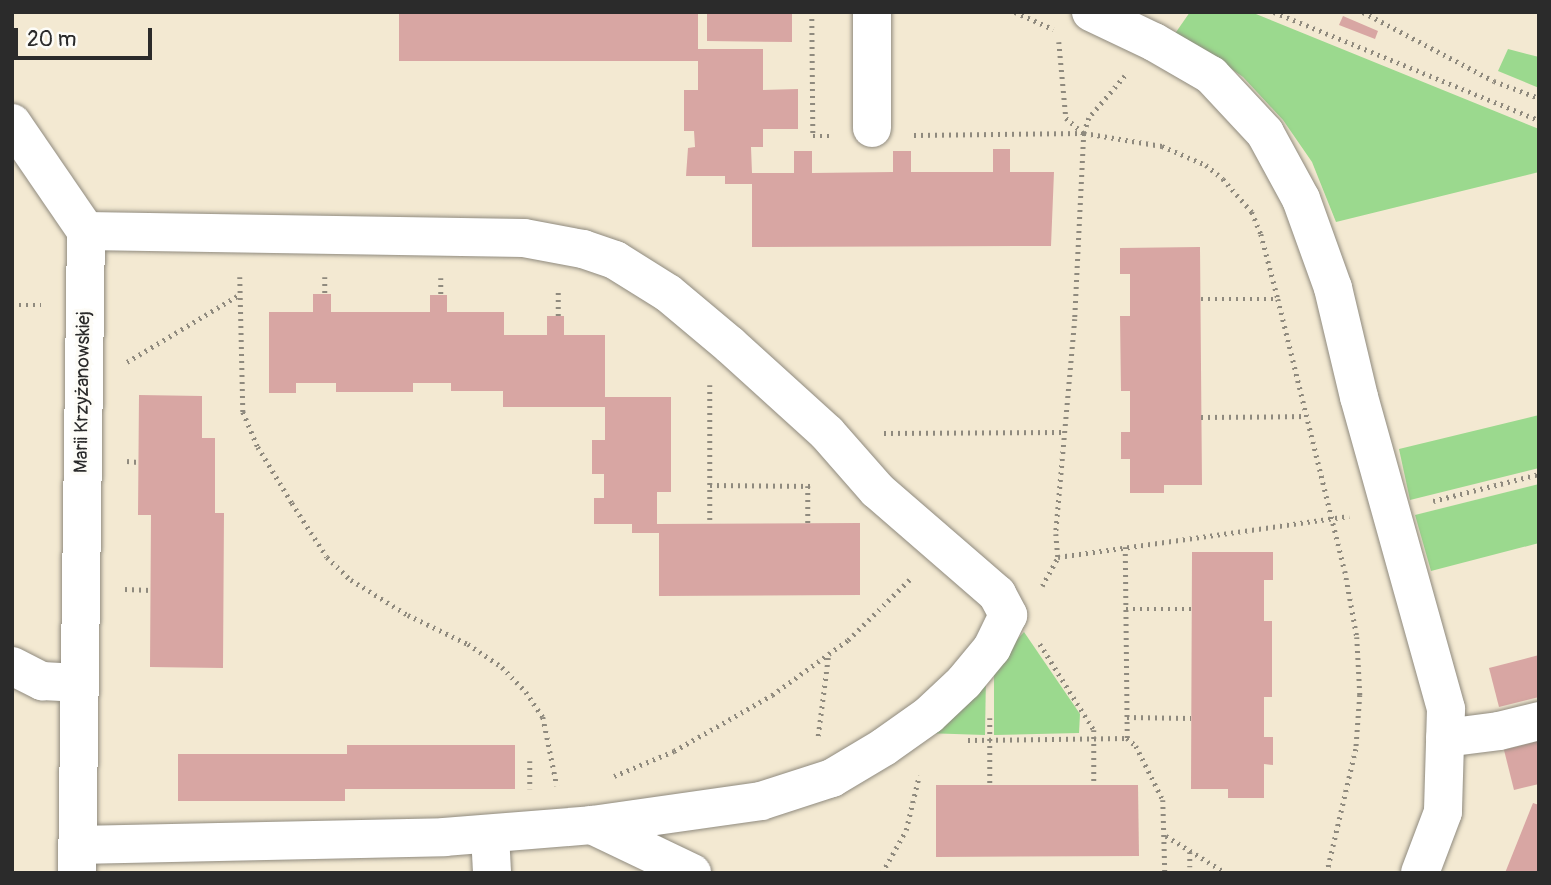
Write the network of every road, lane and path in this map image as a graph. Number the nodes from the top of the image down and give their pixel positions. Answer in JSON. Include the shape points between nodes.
{"nodes":[{"id":1,"x":812,"y":12,"type":"edge"},
{"id":2,"x":873,"y":12,"type":"edge"},
{"id":3,"x":1015,"y":12,"type":"edge"},
{"id":4,"x":1091,"y":12,"type":"edge"},
{"id":5,"x":1274,"y":12,"type":"edge"},
{"id":6,"x":1363,"y":12,"type":"edge"},
{"id":7,"x":1132,"y":68,"type":"dead end"},
{"id":8,"x":1539,"y":98,"type":"edge"},
{"id":9,"x":1539,"y":120,"type":"edge"},
{"id":10,"x":12,"y":123,"type":"edge"},
{"id":11,"x":854,"y":132,"type":"joint"},
{"id":12,"x":1084,"y":133,"type":"junction"},
{"id":13,"x":911,"y":135,"type":"dead end"},
{"id":14,"x":86,"y":230,"type":"junction"},
{"id":15,"x":239,"y":234,"type":"junction"},
{"id":16,"x":441,"y":281,"type":"dead end"},
{"id":17,"x":325,"y":282,"type":"dead end"},
{"id":18,"x":240,"y":294,"type":"junction"},
{"id":19,"x":325,"y":294,"type":"dead end"},
{"id":20,"x":441,"y":295,"type":"dead end"},
{"id":21,"x":1201,"y":299,"type":"dead end"},
{"id":22,"x":1278,"y":299,"type":"junction"},
{"id":23,"x":558,"y":303,"type":"dead end"},
{"id":24,"x":558,"y":316,"type":"dead end"},
{"id":25,"x":710,"y":381,"type":"dead end"},
{"id":26,"x":83,"y":389,"type":"junction"},
{"id":27,"x":1306,"y":416,"type":"junction"},
{"id":28,"x":1201,"y":417,"type":"dead end"},
{"id":29,"x":1065,"y":432,"type":"junction"},
{"id":30,"x":827,"y":433,"type":"junction"},
{"id":31,"x":1539,"y":474,"type":"edge"},
{"id":32,"x":710,"y":485,"type":"junction"},
{"id":33,"x":808,"y":486,"type":"junction"},
{"id":34,"x":874,"y":486,"type":"junction"},
{"id":35,"x":1391,"y":510,"type":"junction"},
{"id":36,"x":1332,"y":518,"type":"junction"},
{"id":37,"x":710,"y":523,"type":"dead end"},
{"id":38,"x":808,"y":523,"type":"dead end"},
{"id":39,"x":938,"y":543,"type":"junction"},
{"id":40,"x":1125,"y":547,"type":"junction"},
{"id":41,"x":1058,"y":557,"type":"junction"},
{"id":42,"x":1126,"y":609,"type":"junction"},
{"id":43,"x":1192,"y":609,"type":"dead end"},
{"id":44,"x":1018,"y":613,"type":"junction"},
{"id":45,"x":828,"y":657,"type":"junction"},
{"id":46,"x":36,"y":681,"type":"edge"},
{"id":47,"x":1127,"y":717,"type":"junction"},
{"id":48,"x":1191,"y":718,"type":"dead end"},
{"id":49,"x":1539,"y":721,"type":"edge"},
{"id":50,"x":901,"y":735,"type":"junction"},
{"id":51,"x":1127,"y":738,"type":"junction"},
{"id":52,"x":1445,"y":738,"type":"junction"},
{"id":53,"x":1094,"y":739,"type":"junction"},
{"id":54,"x":965,"y":740,"type":"dead end"},
{"id":55,"x":990,"y":740,"type":"junction"},
{"id":56,"x":609,"y":778,"type":"dead end"},
{"id":57,"x":811,"y":785,"type":"junction"},
{"id":58,"x":990,"y":785,"type":"dead end"},
{"id":59,"x":1094,"y":785,"type":"dead end"},
{"id":60,"x":557,"y":799,"type":"dead end"},
{"id":61,"x":592,"y":825,"type":"junction"},
{"id":62,"x":490,"y":834,"type":"junction"},
{"id":63,"x":1166,"y":836,"type":"junction"},
{"id":64,"x":1190,"y":851,"type":"junction"},
{"id":65,"x":77,"y":859,"type":"edge"},
{"id":66,"x":1190,"y":867,"type":"dead end"},
{"id":67,"x":492,"y":873,"type":"edge"},
{"id":68,"x":692,"y":873,"type":"edge"},
{"id":69,"x":882,"y":873,"type":"edge"},
{"id":70,"x":1165,"y":873,"type":"edge"},
{"id":71,"x":1226,"y":873,"type":"edge"},
{"id":72,"x":1327,"y":873,"type":"edge"},
{"id":73,"x":1420,"y":873,"type":"edge"}],
"edges":[{"from":1,"to":11,"type":"path","via":[[813,136]]},
{"from":2,"to":11,"type":"street"},
{"from":3,"to":12,"type":"path","via":[[1057,31],[1066,118]]},
{"from":4,"to":35,"type":"street","via":[[1211,75],[1265,133],[1301,199],[1333,288]]},
{"from":5,"to":9,"type":"path"},
{"from":6,"to":8,"type":"path","via":[[1494,80]]},
{"from":7,"to":12,"type":"path","via":[[1089,118]]},
{"from":10,"to":14,"type":"street"},
{"from":12,"to":13,"type":"path"},
{"from":12,"to":22,"type":"path","via":[[1162,146],[1223,179],[1252,212]]},
{"from":12,"to":29,"type":"path"},
{"from":14,"to":15,"type":"street"},
{"from":14,"to":26,"type":"street","name":"Marii Krzyżanowskiej"},
{"from":15,"to":18,"type":"path"},
{"from":15,"to":30,"type":"street","via":[[524,238],[583,249],[615,260],[668,293]]},
{"from":16,"to":20,"type":"path"},
{"from":17,"to":19,"type":"path"},
{"from":18,"to":26,"type":"path"},
{"from":18,"to":60,"type":"path","via":[[243,412],[292,503],[327,557],[351,580],[468,644],[502,667],[526,692],[543,717],[557,776]]},
{"from":21,"to":22,"type":"path"},
{"from":22,"to":27,"type":"path"},
{"from":23,"to":24,"type":"path"},
{"from":25,"to":32,"type":"path"},
{"from":26,"to":46,"type":"street","name":"Marii Krzyżanowskiej"},
{"from":27,"to":28,"type":"path"},
{"from":27,"to":36,"type":"path"},
{"from":29,"to":30,"type":"path"},
{"from":29,"to":41,"type":"path"},
{"from":30,"to":34,"type":"street"},
{"from":31,"to":35,"type":"path"},
{"from":32,"to":33,"type":"path"},
{"from":32,"to":37,"type":"path"},
{"from":33,"to":34,"type":"path"},
{"from":33,"to":38,"type":"path"},
{"from":34,"to":39,"type":"street"},
{"from":35,"to":36,"type":"path"},
{"from":35,"to":52,"type":"street","via":[[1446,709]]},
{"from":36,"to":40,"type":"path"},
{"from":36,"to":72,"type":"path","via":[[1353,613],[1360,695],[1354,762]]},
{"from":39,"to":44,"type":"street"},
{"from":39,"to":45,"type":"path","via":[[914,574]]},
{"from":40,"to":41,"type":"path"},
{"from":40,"to":42,"type":"path"},
{"from":41,"to":44,"type":"path"},
{"from":42,"to":43,"type":"path"},
{"from":42,"to":47,"type":"path"},
{"from":44,"to":50,"type":"street","via":[[964,682]]},
{"from":44,"to":53,"type":"path","via":[[1083,710]]},
{"from":45,"to":56,"type":"path","via":[[725,724]]},
{"from":45,"to":57,"type":"path"},
{"from":46,"to":65,"type":"street","name":"Marii Krzyżanowskiej"},
{"from":47,"to":48,"type":"path"},
{"from":47,"to":51,"type":"path"},
{"from":49,"to":52,"type":"street"},
{"from":50,"to":57,"type":"street","via":[[832,778]]},
{"from":50,"to":69,"type":"path","via":[[928,741],[906,830]]},
{"from":51,"to":53,"type":"path"},
{"from":51,"to":63,"type":"path","via":[[1136,746],[1163,800]]},
{"from":52,"to":73,"type":"street","via":[[1443,811]]},
{"from":53,"to":55,"type":"path"},
{"from":53,"to":59,"type":"path"},
{"from":54,"to":55,"type":"path"},
{"from":55,"to":58,"type":"path"},
{"from":57,"to":61,"type":"street","via":[[761,801]]},
{"from":61,"to":62,"type":"street"},
{"from":61,"to":68,"type":"street"},
{"from":62,"to":65,"type":"street"},
{"from":62,"to":67,"type":"street"},
{"from":63,"to":64,"type":"path"},
{"from":63,"to":70,"type":"path"},
{"from":64,"to":66,"type":"path"},
{"from":64,"to":71,"type":"path"}]}
